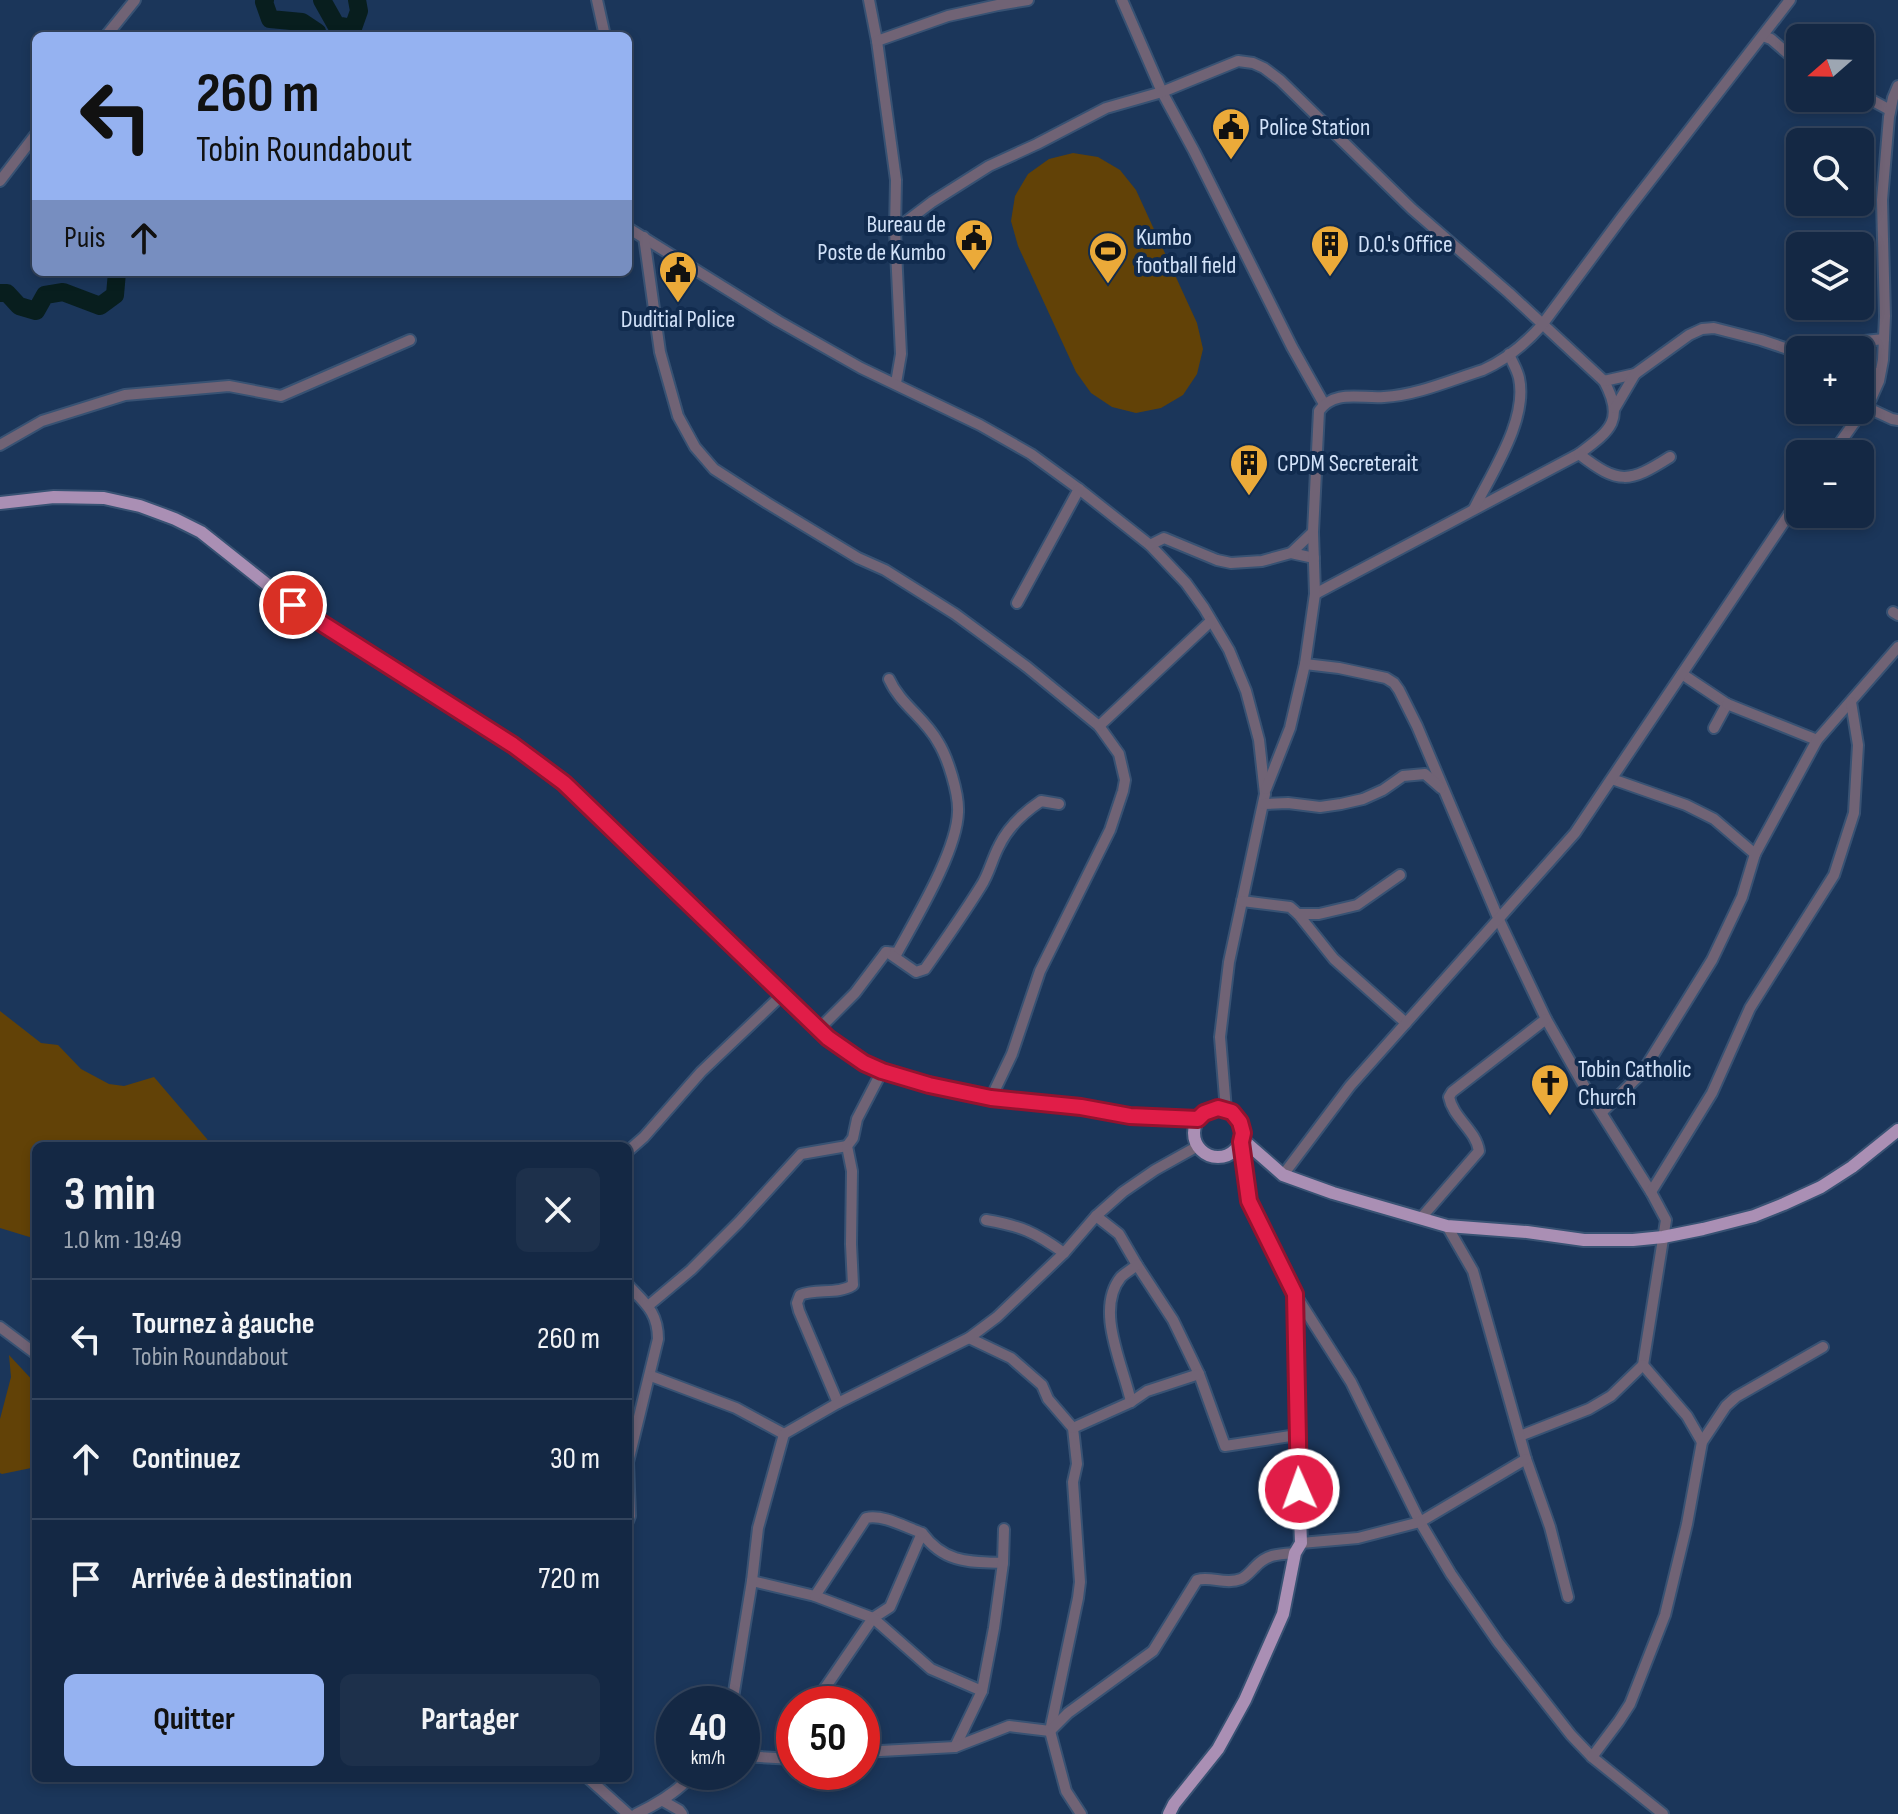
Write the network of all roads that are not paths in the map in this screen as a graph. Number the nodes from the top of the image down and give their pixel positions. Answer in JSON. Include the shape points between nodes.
{"nodes":[{"id":1,"x":135,"y":0,"type":"edge"},
{"id":2,"x":597,"y":0,"type":"edge"},
{"id":3,"x":869,"y":0,"type":"edge"},
{"id":4,"x":1028,"y":0,"type":"edge"},
{"id":5,"x":1122,"y":0,"type":"edge"},
{"id":6,"x":1790,"y":0,"type":"edge"},
{"id":7,"x":965,"y":6,"type":"edge"},
{"id":8,"x":109,"y":32,"type":"edge"},
{"id":9,"x":604,"y":32,"type":"edge"},
{"id":10,"x":1763,"y":36,"type":"junction"},
{"id":11,"x":877,"y":41,"type":"junction"},
{"id":12,"x":1786,"y":52,"type":"edge"},
{"id":13,"x":1898,"y":86,"type":"edge"},
{"id":14,"x":1162,"y":92,"type":"junction"},
{"id":15,"x":1874,"y":101,"type":"edge"},
{"id":16,"x":1890,"y":110,"type":"junction"},
{"id":17,"x":32,"y":139,"type":"edge"},
{"id":18,"x":0,"y":181,"type":"edge"},
{"id":19,"x":632,"y":230,"type":"edge"},
{"id":20,"x":895,"y":230,"type":"junction"},
{"id":21,"x":644,"y":237,"type":"junction"},
{"id":22,"x":1542,"y":325,"type":"junction"},
{"id":23,"x":1884,"y":339,"type":"junction"},
{"id":24,"x":410,"y":340,"type":"dead end"},
{"id":25,"x":1874,"y":340,"type":"edge"},
{"id":26,"x":1786,"y":348,"type":"edge"},
{"id":27,"x":1509,"y":354,"type":"junction"},
{"id":28,"x":1874,"y":372,"type":"edge"},
{"id":29,"x":1635,"y":374,"type":"junction"},
{"id":30,"x":1880,"y":374,"type":"junction"},
{"id":31,"x":1604,"y":381,"type":"junction"},
{"id":32,"x":896,"y":383,"type":"junction"},
{"id":33,"x":1874,"y":391,"type":"edge"},
{"id":34,"x":1324,"y":404,"type":"junction"},
{"id":35,"x":1615,"y":408,"type":"junction"},
{"id":36,"x":1874,"y":411,"type":"edge"},
{"id":37,"x":1898,"y":420,"type":"edge"},
{"id":38,"x":0,"y":445,"type":"edge"},
{"id":39,"x":1579,"y":454,"type":"junction"},
{"id":40,"x":1670,"y":457,"type":"dead end"},
{"id":41,"x":1079,"y":489,"type":"junction"},
{"id":42,"x":0,"y":503,"type":"edge"},
{"id":43,"x":1474,"y":509,"type":"junction"},
{"id":44,"x":1786,"y":519,"type":"edge"},
{"id":45,"x":1313,"y":532,"type":"junction"},
{"id":46,"x":1150,"y":545,"type":"junction"},
{"id":47,"x":1291,"y":553,"type":"junction"},
{"id":48,"x":1314,"y":558,"type":"junction"},
{"id":49,"x":1315,"y":594,"type":"junction"},
{"id":50,"x":1017,"y":603,"type":"dead end"},
{"id":51,"x":1211,"y":621,"type":"junction"},
{"id":52,"x":1898,"y":647,"type":"edge"},
{"id":53,"x":1305,"y":664,"type":"junction"},
{"id":54,"x":1682,"y":674,"type":"junction"},
{"id":55,"x":889,"y":679,"type":"dead end"},
{"id":56,"x":1851,"y":702,"type":"junction"},
{"id":57,"x":1727,"y":704,"type":"junction"},
{"id":58,"x":1099,"y":726,"type":"junction"},
{"id":59,"x":1714,"y":728,"type":"dead end"},
{"id":60,"x":1817,"y":740,"type":"junction"},
{"id":61,"x":1612,"y":779,"type":"junction"},
{"id":62,"x":1443,"y":790,"type":"junction"},
{"id":63,"x":1264,"y":799,"type":"junction"},
{"id":64,"x":1059,"y":804,"type":"dead end"},
{"id":65,"x":1755,"y":854,"type":"junction"},
{"id":66,"x":1400,"y":875,"type":"dead end"},
{"id":67,"x":1242,"y":901,"type":"junction"},
{"id":68,"x":1298,"y":914,"type":"junction"},
{"id":69,"x":1499,"y":920,"type":"junction"},
{"id":70,"x":886,"y":952,"type":"junction"},
{"id":71,"x":783,"y":994,"type":"junction"},
{"id":72,"x":1546,"y":1019,"type":"junction"},
{"id":73,"x":1406,"y":1023,"type":"junction"},
{"id":74,"x":819,"y":1029,"type":"junction"},
{"id":75,"x":882,"y":1071,"type":"junction"},
{"id":76,"x":991,"y":1098,"type":"junction"},
{"id":77,"x":1226,"y":1110,"type":"junction"},
{"id":78,"x":1602,"y":1112,"type":"junction"},
{"id":79,"x":1198,"y":1119,"type":"junction"},
{"id":80,"x":1898,"y":1130,"type":"edge"},
{"id":81,"x":1242,"y":1141,"type":"junction"},
{"id":82,"x":847,"y":1146,"type":"junction"},
{"id":83,"x":1198,"y":1146,"type":"junction"},
{"id":84,"x":632,"y":1148,"type":"edge"},
{"id":85,"x":1283,"y":1175,"type":"junction"},
{"id":86,"x":1651,"y":1192,"type":"junction"},
{"id":87,"x":1096,"y":1216,"type":"junction"},
{"id":88,"x":1421,"y":1218,"type":"junction"},
{"id":89,"x":986,"y":1220,"type":"dead end"},
{"id":90,"x":1447,"y":1226,"type":"junction"},
{"id":91,"x":1663,"y":1237,"type":"junction"},
{"id":92,"x":1064,"y":1253,"type":"junction"},
{"id":93,"x":1137,"y":1265,"type":"junction"},
{"id":94,"x":632,"y":1289,"type":"edge"},
{"id":95,"x":1295,"y":1294,"type":"junction"},
{"id":96,"x":648,"y":1306,"type":"junction"},
{"id":97,"x":0,"y":1327,"type":"edge"},
{"id":98,"x":969,"y":1338,"type":"junction"},
{"id":99,"x":1823,"y":1347,"type":"dead end"},
{"id":100,"x":32,"y":1351,"type":"edge"},
{"id":101,"x":1643,"y":1365,"type":"junction"},
{"id":102,"x":1199,"y":1374,"type":"junction"},
{"id":103,"x":651,"y":1376,"type":"junction"},
{"id":104,"x":1131,"y":1402,"type":"junction"},
{"id":105,"x":838,"y":1403,"type":"junction"},
{"id":106,"x":1073,"y":1428,"type":"junction"},
{"id":107,"x":784,"y":1434,"type":"junction"},
{"id":108,"x":1297,"y":1435,"type":"junction"},
{"id":109,"x":1520,"y":1436,"type":"junction"},
{"id":110,"x":1702,"y":1442,"type":"junction"},
{"id":111,"x":632,"y":1447,"type":"edge"},
{"id":112,"x":1526,"y":1459,"type":"junction"},
{"id":113,"x":1420,"y":1522,"type":"junction"},
{"id":114,"x":1004,"y":1529,"type":"dead end"},
{"id":115,"x":922,"y":1533,"type":"junction"},
{"id":116,"x":1298,"y":1548,"type":"junction"},
{"id":117,"x":1003,"y":1563,"type":"junction"},
{"id":118,"x":752,"y":1581,"type":"junction"},
{"id":119,"x":815,"y":1596,"type":"junction"},
{"id":120,"x":1568,"y":1597,"type":"dead end"},
{"id":121,"x":873,"y":1618,"type":"junction"},
{"id":122,"x":735,"y":1686,"type":"edge"},
{"id":123,"x":826,"y":1686,"type":"edge"},
{"id":124,"x":982,"y":1691,"type":"junction"},
{"id":125,"x":1050,"y":1731,"type":"junction"},
{"id":126,"x":955,"y":1747,"type":"junction"},
{"id":127,"x":880,"y":1751,"type":"edge"},
{"id":128,"x":1592,"y":1757,"type":"junction"},
{"id":129,"x":592,"y":1782,"type":"edge"},
{"id":130,"x":677,"y":1790,"type":"edge"},
{"id":131,"x":663,"y":1801,"type":"junction"},
{"id":132,"x":628,"y":1814,"type":"edge"},
{"id":133,"x":636,"y":1814,"type":"edge"},
{"id":134,"x":682,"y":1814,"type":"edge"},
{"id":135,"x":1081,"y":1814,"type":"edge"},
{"id":136,"x":1169,"y":1814,"type":"edge"},
{"id":137,"x":1663,"y":1814,"type":"edge"}],
"edges":[{"from":1,"to":8,"type":"street"},
{"from":2,"to":9,"type":"street"},
{"from":3,"to":11,"type":"street"},
{"from":4,"to":7,"type":"street"},
{"from":5,"to":14,"type":"street"},
{"from":6,"to":10,"type":"street"},
{"from":7,"to":11,"type":"street"},
{"from":10,"to":12,"type":"street"},
{"from":10,"to":22,"type":"street"},
{"from":11,"to":20,"type":"street","via":[[896,180]]},
{"from":13,"to":16,"type":"street"},
{"from":14,"to":20,"type":"street","via":[[1106,108],[989,166]]},
{"from":14,"to":22,"type":"street","via":[[1238,61],[1264,68]]},
{"from":14,"to":34,"type":"street"},
{"from":15,"to":16,"type":"street"},
{"from":16,"to":23,"type":"street","via":[[1882,200]]},
{"from":17,"to":18,"type":"street"},
{"from":19,"to":21,"type":"street"},
{"from":20,"to":32,"type":"street","via":[[901,343]]},
{"from":21,"to":32,"type":"street","via":[[778,321]]},
{"from":21,"to":58,"type":"street","via":[[660,352],[678,416],[714,469],[955,614]]},
{"from":22,"to":27,"type":"street"},
{"from":22,"to":31,"type":"street"},
{"from":23,"to":25,"type":"street"},
{"from":23,"to":30,"type":"street"},
{"from":24,"to":38,"type":"street","via":[[281,396],[229,386],[125,395],[42,421]]},
{"from":26,"to":29,"type":"street","via":[[1702,329]]},
{"from":27,"to":34,"type":"street","via":[[1483,370],[1422,390],[1340,397]]},
{"from":27,"to":43,"type":"street","via":[[1518,374],[1520,401],[1511,436]]},
{"from":28,"to":30,"type":"street"},
{"from":29,"to":31,"type":"street"},
{"from":29,"to":35,"type":"street"},
{"from":30,"to":33,"type":"street"},
{"from":31,"to":35,"type":"street"},
{"from":32,"to":41,"type":"street","via":[[1031,454]]},
{"from":34,"to":45,"type":"street","via":[[1318,418]]},
{"from":35,"to":39,"type":"street","via":[[1603,436]]},
{"from":36,"to":37,"type":"street"},
{"from":39,"to":40,"type":"street","via":[[1616,477],[1632,478]]},
{"from":39,"to":43,"type":"street"},
{"from":41,"to":46,"type":"street"},
{"from":41,"to":50,"type":"street"},
{"from":42,"to":71,"type":"main road","via":[[104,498],[140,506],[201,532],[293,605],[564,783]]},
{"from":43,"to":49,"type":"street"},
{"from":44,"to":54,"type":"street"},
{"from":45,"to":47,"type":"street"},
{"from":45,"to":48,"type":"street"},
{"from":46,"to":47,"type":"street","via":[[1164,538],[1231,563]]},
{"from":46,"to":51,"type":"street","via":[[1186,583]]},
{"from":47,"to":48,"type":"street"},
{"from":48,"to":49,"type":"street"},
{"from":49,"to":53,"type":"street"},
{"from":51,"to":58,"type":"street"},
{"from":51,"to":63,"type":"street","via":[[1246,691],[1259,740]]},
{"from":52,"to":56,"type":"street"},
{"from":53,"to":62,"type":"street","via":[[1394,683]]},
{"from":53,"to":63,"type":"street","via":[[1290,728]]},
{"from":54,"to":57,"type":"street"},
{"from":54,"to":61,"type":"street"},
{"from":55,"to":70,"type":"street","via":[[939,742],[958,813],[953,839],[916,919],[897,953]]},
{"from":56,"to":60,"type":"street"},
{"from":56,"to":86,"type":"street","via":[[1858,745],[1854,813],[1834,875],[1750,1008],[1712,1093]]},
{"from":57,"to":59,"type":"street"},
{"from":57,"to":60,"type":"street"},
{"from":58,"to":76,"type":"street","via":[[1119,754],[1123,791],[1110,830],[1040,971]]},
{"from":60,"to":65,"type":"street"},
{"from":61,"to":65,"type":"street","via":[[1714,819]]},
{"from":61,"to":69,"type":"street","via":[[1575,833]]},
{"from":62,"to":63,"type":"street","via":[[1425,774],[1403,776],[1383,790],[1341,804],[1320,807]]},
{"from":62,"to":69,"type":"street"},
{"from":63,"to":67,"type":"street"},
{"from":64,"to":70,"type":"street","via":[[1041,801],[1011,827],[983,883],[925,969],[916,972]]},
{"from":65,"to":78,"type":"street","via":[[1742,897],[1712,960],[1642,1073]]},
{"from":66,"to":68,"type":"street","via":[[1357,905]]},
{"from":67,"to":68,"type":"street","via":[[1290,907]]},
{"from":67,"to":77,"type":"street","via":[[1220,1037]]},
{"from":68,"to":73,"type":"street","via":[[1334,959]]},
{"from":69,"to":72,"type":"street"},
{"from":69,"to":73,"type":"street"},
{"from":70,"to":74,"type":"street"},
{"from":71,"to":74,"type":"main road"},
{"from":71,"to":84,"type":"street"},
{"from":72,"to":78,"type":"street"},
{"from":72,"to":88,"type":"street","via":[[1452,1092],[1450,1104],[1479,1151]]},
{"from":73,"to":85,"type":"street"},
{"from":74,"to":75,"type":"main road"},
{"from":75,"to":76,"type":"main road"},
{"from":75,"to":82,"type":"street"},
{"from":76,"to":79,"type":"main road"},
{"from":77,"to":79,"type":"main road","via":[[1211,1110]]},
{"from":77,"to":81,"type":"main road","via":[[1240,1122]]},
{"from":78,"to":86,"type":"street"},
{"from":79,"to":83,"type":"main road"},
{"from":80,"to":91,"type":"main road","via":[[1852,1167],[1796,1199],[1754,1216]]},
{"from":81,"to":83,"type":"main road","via":[[1221,1157]]},
{"from":81,"to":85,"type":"main road"},
{"from":81,"to":95,"type":"main road","via":[[1249,1201]]},
{"from":82,"to":96,"type":"street","via":[[801,1154],[691,1270]]},
{"from":82,"to":105,"type":"street","via":[[853,1285],[806,1293],[797,1303]]},
{"from":83,"to":87,"type":"street","via":[[1155,1170]]},
{"from":85,"to":88,"type":"main road"},
{"from":86,"to":91,"type":"street","via":[[1666,1220]]},
{"from":87,"to":92,"type":"street"},
{"from":87,"to":93,"type":"street","via":[[1119,1234]]},
{"from":88,"to":90,"type":"main road"},
{"from":89,"to":92,"type":"street","via":[[1024,1228]]},
{"from":90,"to":91,"type":"main road","via":[[1584,1240]]},
{"from":90,"to":109,"type":"street","via":[[1473,1271]]},
{"from":91,"to":101,"type":"street"},
{"from":92,"to":98,"type":"street"},
{"from":93,"to":102,"type":"street","via":[[1173,1320]]},
{"from":93,"to":104,"type":"street","via":[[1121,1277],[1110,1305]]},
{"from":94,"to":96,"type":"street"},
{"from":95,"to":108,"type":"main road"},
{"from":95,"to":113,"type":"street","via":[[1351,1382]]},
{"from":96,"to":103,"type":"street","via":[[658,1324]]},
{"from":97,"to":100,"type":"street"},
{"from":98,"to":105,"type":"street"},
{"from":98,"to":106,"type":"street","via":[[1011,1358],[1042,1385]]},
{"from":99,"to":110,"type":"street","via":[[1736,1397]]},
{"from":101,"to":109,"type":"street","via":[[1589,1409]]},
{"from":101,"to":110,"type":"street"},
{"from":102,"to":104,"type":"street","via":[[1147,1391]]},
{"from":102,"to":108,"type":"street","via":[[1225,1446]]},
{"from":103,"to":107,"type":"street","via":[[736,1408]]},
{"from":103,"to":111,"type":"street"},
{"from":104,"to":106,"type":"street"},
{"from":105,"to":107,"type":"street"},
{"from":106,"to":125,"type":"street","via":[[1080,1582]]},
{"from":107,"to":118,"type":"street","via":[[758,1528]]},
{"from":108,"to":116,"type":"main road"},
{"from":109,"to":112,"type":"street"},
{"from":110,"to":128,"type":"street","via":[[1665,1615],[1630,1704]]},
{"from":112,"to":113,"type":"street"},
{"from":112,"to":120,"type":"street"},
{"from":113,"to":116,"type":"street"},
{"from":113,"to":128,"type":"street","via":[[1498,1642]]},
{"from":114,"to":117,"type":"street"},
{"from":115,"to":117,"type":"street","via":[[953,1559]]},
{"from":115,"to":119,"type":"street","via":[[866,1518]]},
{"from":115,"to":121,"type":"street","via":[[890,1607]]},
{"from":116,"to":125,"type":"street","via":[[1263,1559],[1240,1579],[1197,1580],[1153,1651]]},
{"from":116,"to":136,"type":"main road","via":[[1283,1614],[1245,1700],[1218,1749]]},
{"from":117,"to":124,"type":"street"},
{"from":118,"to":119,"type":"street"},
{"from":118,"to":122,"type":"street"},
{"from":119,"to":121,"type":"street"},
{"from":121,"to":123,"type":"street"},
{"from":121,"to":124,"type":"street","via":[[931,1669]]},
{"from":124,"to":126,"type":"street"},
{"from":125,"to":126,"type":"street","via":[[1009,1726]]},
{"from":125,"to":135,"type":"street","via":[[1066,1791]]},
{"from":126,"to":127,"type":"street"},
{"from":128,"to":137,"type":"street"},
{"from":129,"to":132,"type":"street"},
{"from":130,"to":131,"type":"street"},
{"from":131,"to":133,"type":"street"},
{"from":131,"to":134,"type":"street"}]}
